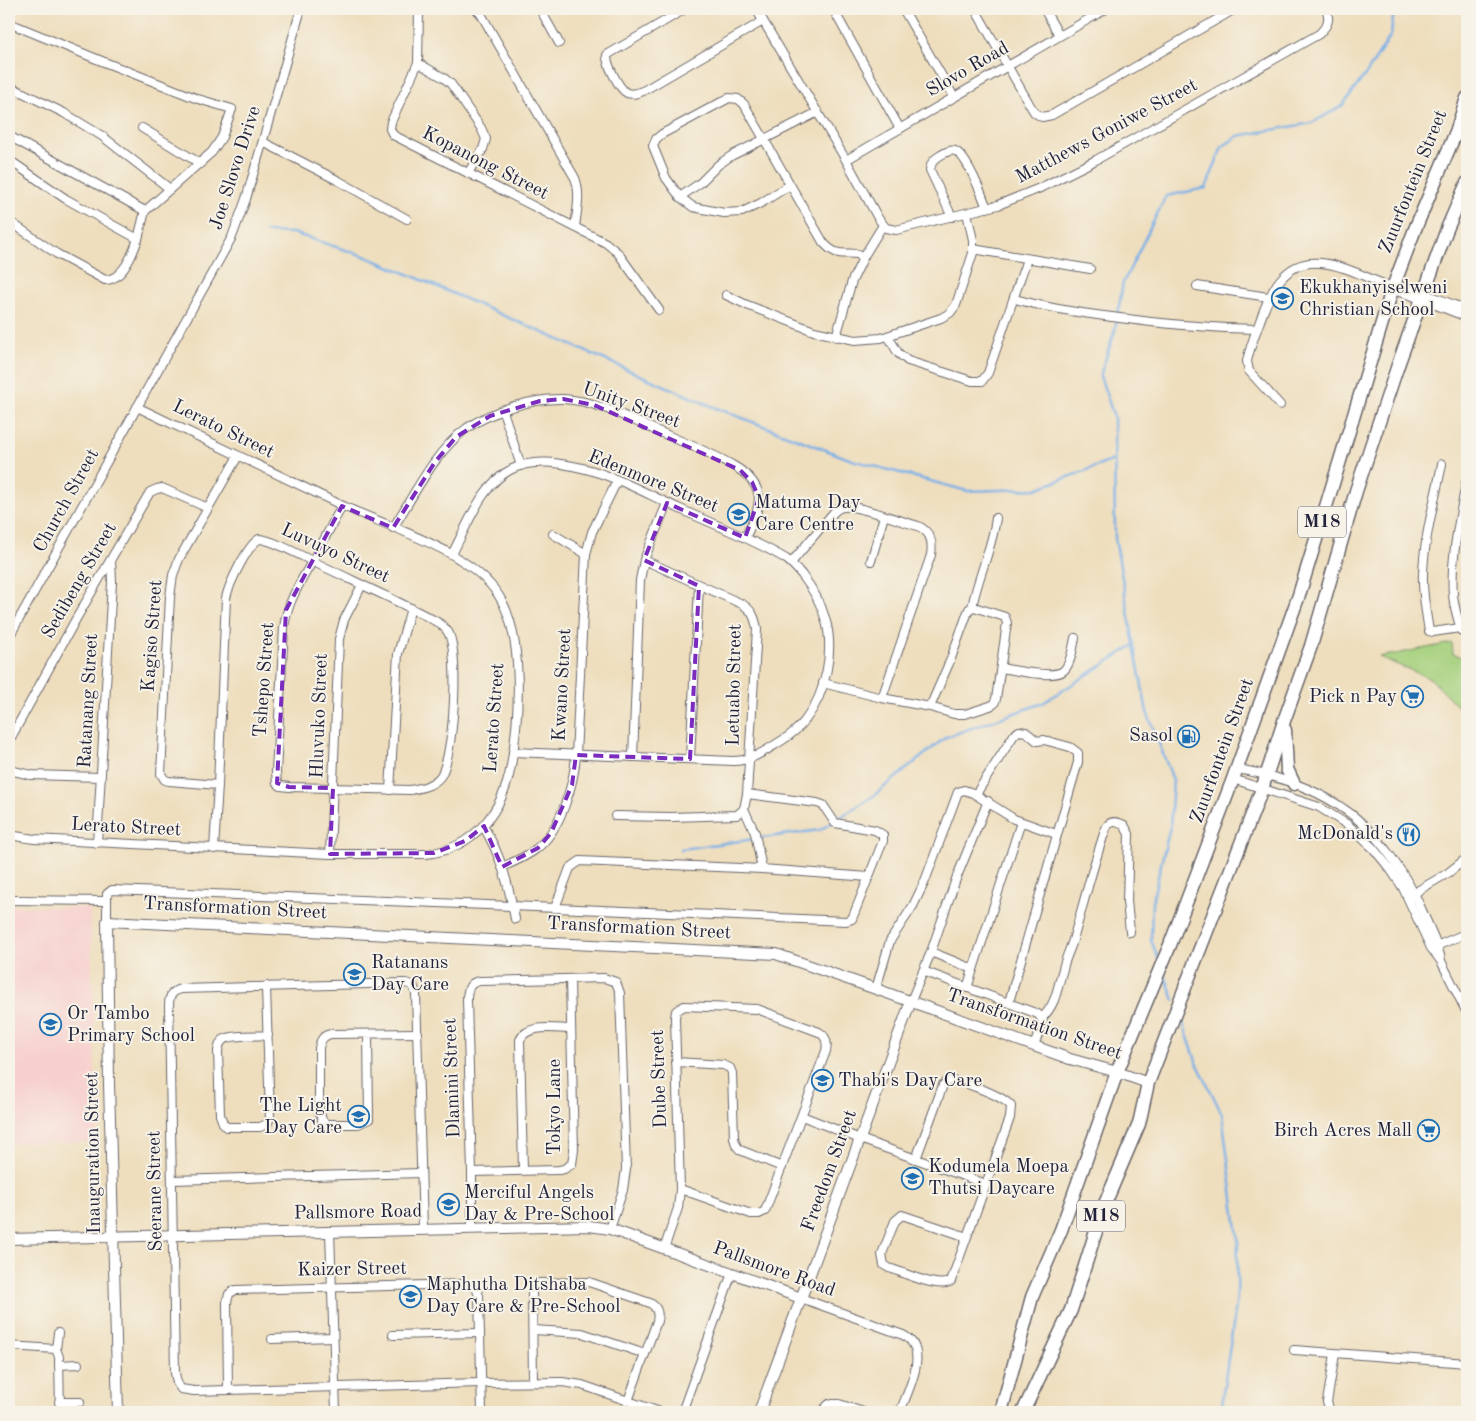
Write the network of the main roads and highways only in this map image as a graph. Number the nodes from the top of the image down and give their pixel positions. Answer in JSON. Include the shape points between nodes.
{"nodes":[{"id":1,"x":1467,"y":98,"type":"edge"},
{"id":2,"x":1467,"y":183,"type":"edge"},
{"id":3,"x":1285,"y":718,"type":"junction"},
{"id":4,"x":1294,"y":784,"type":"road end"},
{"id":5,"x":1001,"y":1412,"type":"edge"},
{"id":6,"x":1023,"y":1412,"type":"edge"}],
"edges":[{"from":1,"to":5,"type":"main road","name":"Zuurfontein Street","number":"M18","via":[[1456,132],[1390,286],[1299,595],[1235,774],[1029,1306]]},
{"from":2,"to":3,"type":"main road","number":"M18","via":[[1447,229],[1356,491]]},
{"from":3,"to":4,"type":"main road","via":[[1285,760]]},
{"from":3,"to":6,"type":"main road","number":"M18","via":[[1262,789],[1148,1083],[1139,1124],[1102,1213],[1071,1310]]}]}
